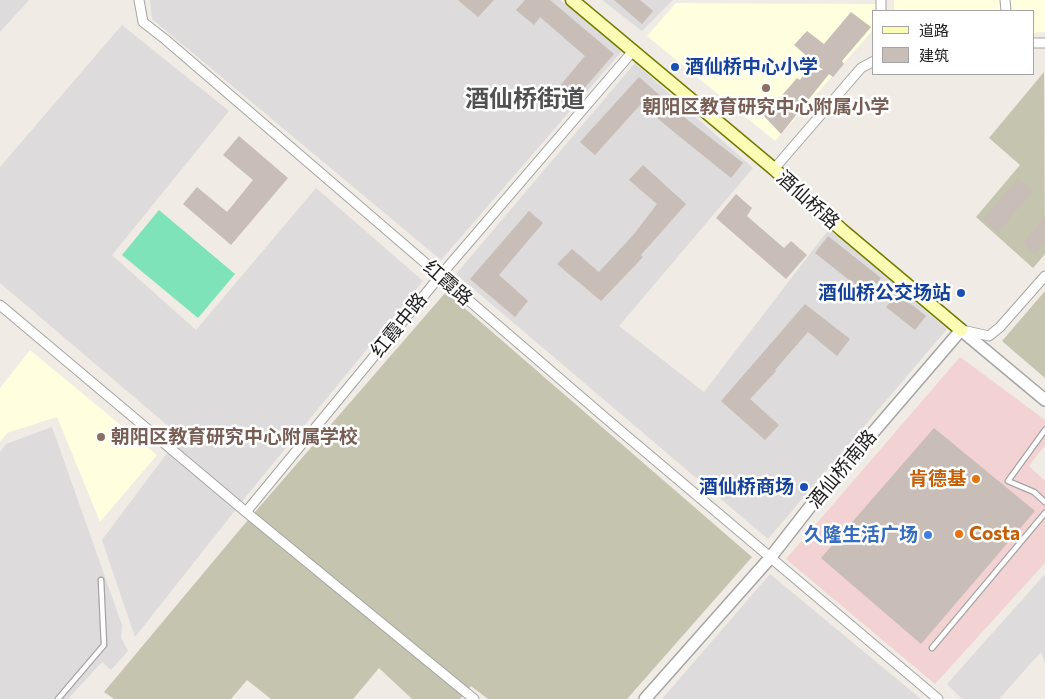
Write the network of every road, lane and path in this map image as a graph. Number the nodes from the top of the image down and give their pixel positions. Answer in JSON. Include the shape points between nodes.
{"nodes":[{"id":1,"x":139,"y":0,"type":"edge"},
{"id":2,"x":572,"y":0,"type":"edge"},
{"id":3,"x":633,"y":51,"type":"junction"},
{"id":4,"x":872,"y":62,"type":"edge"},
{"id":5,"x":774,"y":169,"type":"junction"},
{"id":6,"x":440,"y":276,"type":"junction"},
{"id":7,"x":1045,"y":276,"type":"edge"},
{"id":8,"x":0,"y":305,"type":"edge"},
{"id":9,"x":961,"y":330,"type":"junction"},
{"id":10,"x":1045,"y":400,"type":"edge"},
{"id":11,"x":1045,"y":430,"type":"edge"},
{"id":12,"x":1045,"y":502,"type":"edge"},
{"id":13,"x":246,"y":512,"type":"junction"},
{"id":14,"x":1045,"y":513,"type":"edge"},
{"id":15,"x":770,"y":558,"type":"junction"},
{"id":16,"x":101,"y":580,"type":"dead end"},
{"id":17,"x":932,"y":648,"type":"dead end"},
{"id":18,"x":58,"y":699,"type":"edge"},
{"id":19,"x":474,"y":699,"type":"edge"},
{"id":20,"x":645,"y":699,"type":"edge"},
{"id":21,"x":938,"y":699,"type":"edge"}],
"edges":[{"from":1,"to":6,"type":"street","name":"红霞路","via":[[143,22]]},
{"from":2,"to":3,"type":"main road","name":"酒仙桥路"},
{"from":3,"to":5,"type":"main road","name":"酒仙桥路"},
{"from":3,"to":6,"type":"street","name":"红霞中路"},
{"from":4,"to":5,"type":"street","via":[[862,68]]},
{"from":5,"to":9,"type":"main road","name":"酒仙桥路"},
{"from":6,"to":13,"type":"street","name":"红霞中路"},
{"from":6,"to":15,"type":"street","name":"红霞路"},
{"from":7,"to":9,"type":"street","via":[[989,336]]},
{"from":8,"to":13,"type":"street"},
{"from":9,"to":10,"type":"street","name":"酒仙桥路"},
{"from":9,"to":15,"type":"street","name":"酒仙桥南路","via":[[816,499]]},
{"from":11,"to":12,"type":"lane","via":[[1008,480],[1034,492]]},
{"from":13,"to":19,"type":"street"},
{"from":14,"to":17,"type":"lane"},
{"from":15,"to":20,"type":"street","name":"酒仙桥南路"},
{"from":15,"to":21,"type":"street","name":"红霞路"},
{"from":16,"to":18,"type":"lane","via":[[104,645]]}]}
